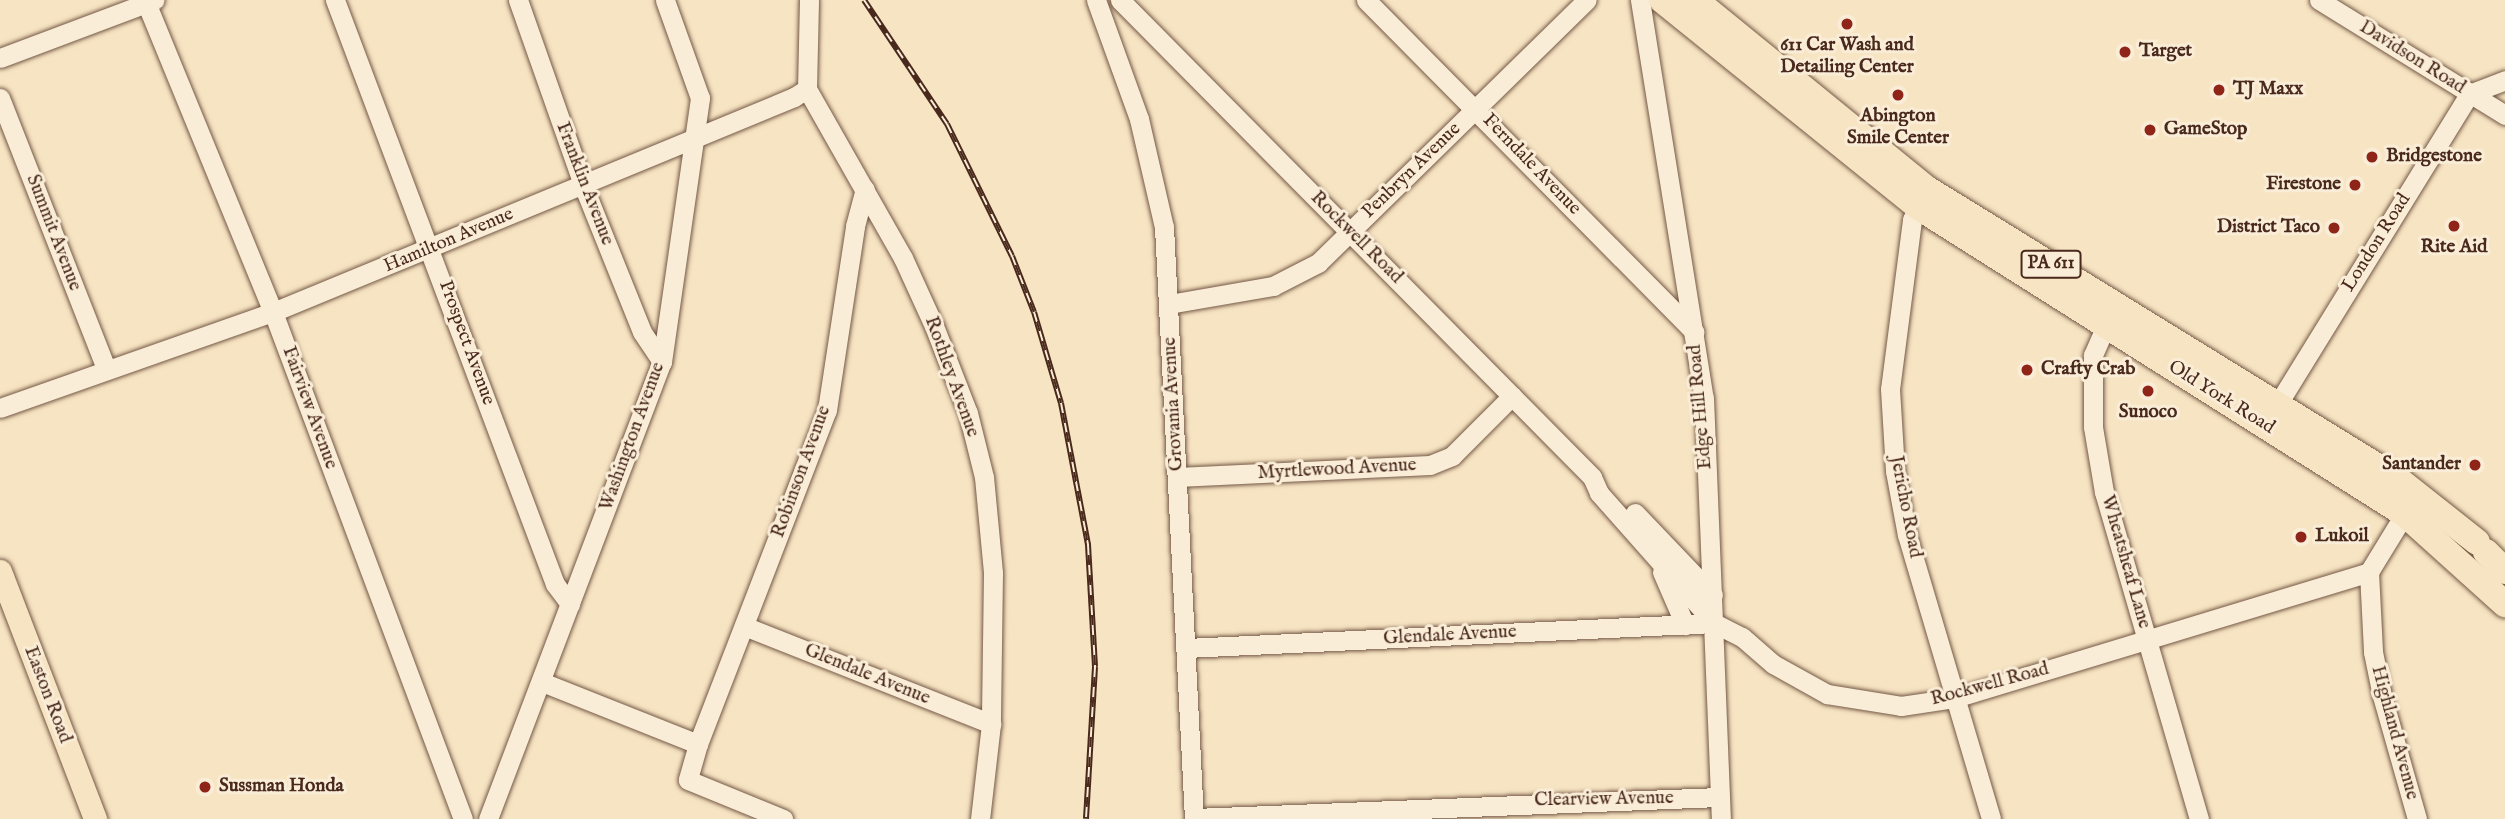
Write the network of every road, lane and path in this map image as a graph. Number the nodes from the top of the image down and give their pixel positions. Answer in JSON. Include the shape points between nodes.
{"nodes":[{"id":1,"x":335,"y":0,"type":"edge"},
{"id":2,"x":518,"y":0,"type":"edge"},
{"id":3,"x":665,"y":0,"type":"edge"},
{"id":4,"x":809,"y":0,"type":"edge"},
{"id":5,"x":1096,"y":0,"type":"edge"},
{"id":6,"x":1120,"y":0,"type":"edge"},
{"id":7,"x":1366,"y":0,"type":"edge"},
{"id":8,"x":1587,"y":0,"type":"edge"},
{"id":9,"x":1662,"y":0,"type":"edge"},
{"id":10,"x":1695,"y":0,"type":"edge"},
{"id":11,"x":2319,"y":0,"type":"edge"},
{"id":12,"x":149,"y":1,"type":"edge"},
{"id":13,"x":1642,"y":9,"type":"edge"},
{"id":14,"x":0,"y":58,"type":"edge"},
{"id":15,"x":2505,"y":80,"type":"edge"},
{"id":16,"x":807,"y":89,"type":"junction"},
{"id":17,"x":2469,"y":94,"type":"junction"},
{"id":18,"x":0,"y":98,"type":"edge"},
{"id":19,"x":1475,"y":109,"type":"junction"},
{"id":20,"x":2505,"y":115,"type":"edge"},
{"id":21,"x":693,"y":139,"type":"junction"},
{"id":22,"x":583,"y":185,"type":"junction"},
{"id":23,"x":865,"y":189,"type":"junction"},
{"id":24,"x":1922,"y":198,"type":"junction"},
{"id":25,"x":1349,"y":232,"type":"junction"},
{"id":26,"x":431,"y":250,"type":"junction"},
{"id":27,"x":1169,"y":304,"type":"junction"},
{"id":28,"x":273,"y":312,"type":"junction"},
{"id":29,"x":2111,"y":315,"type":"junction"},
{"id":30,"x":1694,"y":332,"type":"junction"},
{"id":31,"x":662,"y":362,"type":"junction"},
{"id":32,"x":106,"y":369,"type":"junction"},
{"id":33,"x":1512,"y":396,"type":"junction"},
{"id":34,"x":0,"y":408,"type":"edge"},
{"id":35,"x":2272,"y":414,"type":"junction"},
{"id":36,"x":1177,"y":477,"type":"junction"},
{"id":37,"x":1591,"y":477,"type":"junction"},
{"id":38,"x":2411,"y":503,"type":"junction"},
{"id":39,"x":1653,"y":551,"type":"junction"},
{"id":40,"x":0,"y":571,"type":"edge"},
{"id":41,"x":2505,"y":571,"type":"edge"},
{"id":42,"x":2369,"y":572,"type":"junction"},
{"id":43,"x":1713,"y":595,"type":"junction"},
{"id":44,"x":570,"y":604,"type":"junction"},
{"id":45,"x":2505,"y":604,"type":"edge"},
{"id":46,"x":1714,"y":623,"type":"junction"},
{"id":47,"x":1685,"y":625,"type":"junction"},
{"id":48,"x":744,"y":626,"type":"junction"},
{"id":49,"x":2147,"y":641,"type":"junction"},
{"id":50,"x":1186,"y":648,"type":"junction"},
{"id":51,"x":542,"y":682,"type":"junction"},
{"id":52,"x":1955,"y":698,"type":"junction"},
{"id":53,"x":991,"y":724,"type":"junction"},
{"id":54,"x":698,"y":744,"type":"junction"},
{"id":55,"x":1720,"y":797,"type":"junction"},
{"id":56,"x":95,"y":819,"type":"edge"},
{"id":57,"x":463,"y":819,"type":"edge"},
{"id":58,"x":488,"y":819,"type":"edge"},
{"id":59,"x":783,"y":819,"type":"edge"},
{"id":60,"x":980,"y":819,"type":"edge"},
{"id":61,"x":1194,"y":819,"type":"edge"},
{"id":62,"x":1721,"y":819,"type":"edge"},
{"id":63,"x":1991,"y":819,"type":"edge"},
{"id":64,"x":2199,"y":819,"type":"edge"},
{"id":65,"x":2417,"y":819,"type":"edge"}],
"edges":[{"from":1,"to":26,"type":"street","name":"Prospect Avenue"},
{"from":2,"to":22,"type":"street","name":"Franklin Avenue"},
{"from":3,"to":21,"type":"street","name":"Washington Avenue","via":[[698,87]]},
{"from":4,"to":16,"type":"street"},
{"from":5,"to":27,"type":"street","name":"Grovania Avenue","via":[[1139,119],[1155,184]]},
{"from":6,"to":25,"type":"street","name":"Rockwell Road"},
{"from":7,"to":19,"type":"street","name":"Ferndale Avenue"},
{"from":8,"to":19,"type":"street","name":"Penbryn Avenue"},
{"from":9,"to":24,"type":"highway","name":"Old York Road","number":"PA 611"},
{"from":10,"to":24,"type":"highway","name":"Old York Road","number":"PA 611"},
{"from":11,"to":17,"type":"street","name":"Davidson Road"},
{"from":12,"to":14,"type":"street"},
{"from":12,"to":28,"type":"street","name":"Fairview Avenue"},
{"from":13,"to":30,"type":"street","name":"Edge Hill Road"},
{"from":15,"to":17,"type":"street"},
{"from":16,"to":21,"type":"street","name":"Hamilton Avenue"},
{"from":16,"to":23,"type":"street","name":"Rothley Avenue"},
{"from":17,"to":20,"type":"street","name":"Davidson Road"},
{"from":17,"to":35,"type":"street","name":"London Road"},
{"from":18,"to":32,"type":"street","name":"Summit Avenue"},
{"from":19,"to":25,"type":"street","name":"Penbryn Avenue"},
{"from":19,"to":30,"type":"street","name":"Ferndale Avenue"},
{"from":21,"to":22,"type":"street","name":"Hamilton Avenue"},
{"from":21,"to":31,"type":"street","name":"Washington Avenue"},
{"from":22,"to":26,"type":"street","name":"Hamilton Avenue"},
{"from":22,"to":31,"type":"street","name":"Franklin Avenue","via":[[642,332]]},
{"from":23,"to":48,"type":"street","name":"Robinson Avenue","via":[[855,226],[827,410]]},
{"from":23,"to":53,"type":"street","name":"Rothley Avenue","via":[[934,326],[968,413],[981,464],[993,573]]},
{"from":24,"to":29,"type":"highway","name":"Old York Road","number":"PA 611"},
{"from":24,"to":52,"type":"street","name":"Jericho Road","via":[[1891,389],[1895,471],[1907,535]]},
{"from":25,"to":27,"type":"street","name":"Penbryn Avenue","via":[[1318,263],[1273,286]]},
{"from":25,"to":33,"type":"street","name":"Rockwell Road"},
{"from":26,"to":28,"type":"street","name":"Hamilton Avenue"},
{"from":26,"to":44,"type":"street","name":"Prospect Avenue","via":[[555,584]]},
{"from":27,"to":36,"type":"street","name":"Grovania Avenue"},
{"from":28,"to":32,"type":"street","name":"Hamilton Avenue"},
{"from":28,"to":57,"type":"street","name":"Fairview Avenue"},
{"from":29,"to":35,"type":"highway","name":"Old York Road","number":"PA 611"},
{"from":29,"to":49,"type":"street","name":"Wheatsheaf Lane","via":[[2093,355],[2093,427],[2104,492]]},
{"from":30,"to":43,"type":"street","name":"Edge Hill Road","via":[[1704,398]]},
{"from":31,"to":44,"type":"street","name":"Washington Avenue"},
{"from":32,"to":34,"type":"street","name":"Hamilton Avenue"},
{"from":33,"to":36,"type":"street","name":"Myrtlewood Avenue","via":[[1452,456],[1430,466]]},
{"from":33,"to":37,"type":"street","name":"Rockwell Road"},
{"from":35,"to":38,"type":"highway","name":"Old York Road","number":"PA 611"},
{"from":36,"to":50,"type":"street","name":"Grovania Avenue"},
{"from":37,"to":39,"type":"street","name":"Rockwell Road","via":[[1599,493]]},
{"from":37,"to":43,"type":"street","name":"Rockwell Road","via":[[1607,484]]},
{"from":38,"to":41,"type":"highway","name":"Old York Road","number":"PA 611","via":[[2481,547]]},
{"from":38,"to":42,"type":"street"},
{"from":38,"to":45,"type":"highway","name":"Old York Road","number":"PA 611"},
{"from":39,"to":46,"type":"street","name":"Rockwell Road"},
{"from":39,"to":47,"type":"street","name":"Rockwell Road"},
{"from":40,"to":56,"type":"main road","name":"Easton Road"},
{"from":42,"to":49,"type":"street","name":"Rockwell Road"},
{"from":42,"to":65,"type":"street","name":"Highland Avenue","via":[[2373,652]]},
{"from":43,"to":46,"type":"street","name":"Edge Hill Road"},
{"from":44,"to":51,"type":"street","name":"Washington Avenue"},
{"from":46,"to":47,"type":"street","name":"Glendale Avenue"},
{"from":46,"to":52,"type":"street","name":"Rockwell Road","via":[[1827,694],[1901,706]]},
{"from":46,"to":55,"type":"street","name":"Edge Hill Road"},
{"from":47,"to":50,"type":"street","name":"Glendale Avenue"},
{"from":48,"to":53,"type":"street","name":"Glendale Avenue"},
{"from":48,"to":54,"type":"street","name":"Robinson Avenue"},
{"from":49,"to":52,"type":"street","name":"Rockwell Road"},
{"from":49,"to":64,"type":"street","name":"Wheatsheaf Lane"},
{"from":50,"to":61,"type":"street","name":"Grovania Avenue"},
{"from":51,"to":54,"type":"street"},
{"from":51,"to":58,"type":"street","name":"Washington Avenue"},
{"from":52,"to":63,"type":"street","name":"Jericho Road"},
{"from":53,"to":60,"type":"street","name":"Rothley Avenue"},
{"from":54,"to":59,"type":"street","via":[[688,780]]},
{"from":55,"to":61,"type":"street","name":"Clearview Avenue"},
{"from":55,"to":62,"type":"street","name":"Edge Hill Road"}]}
